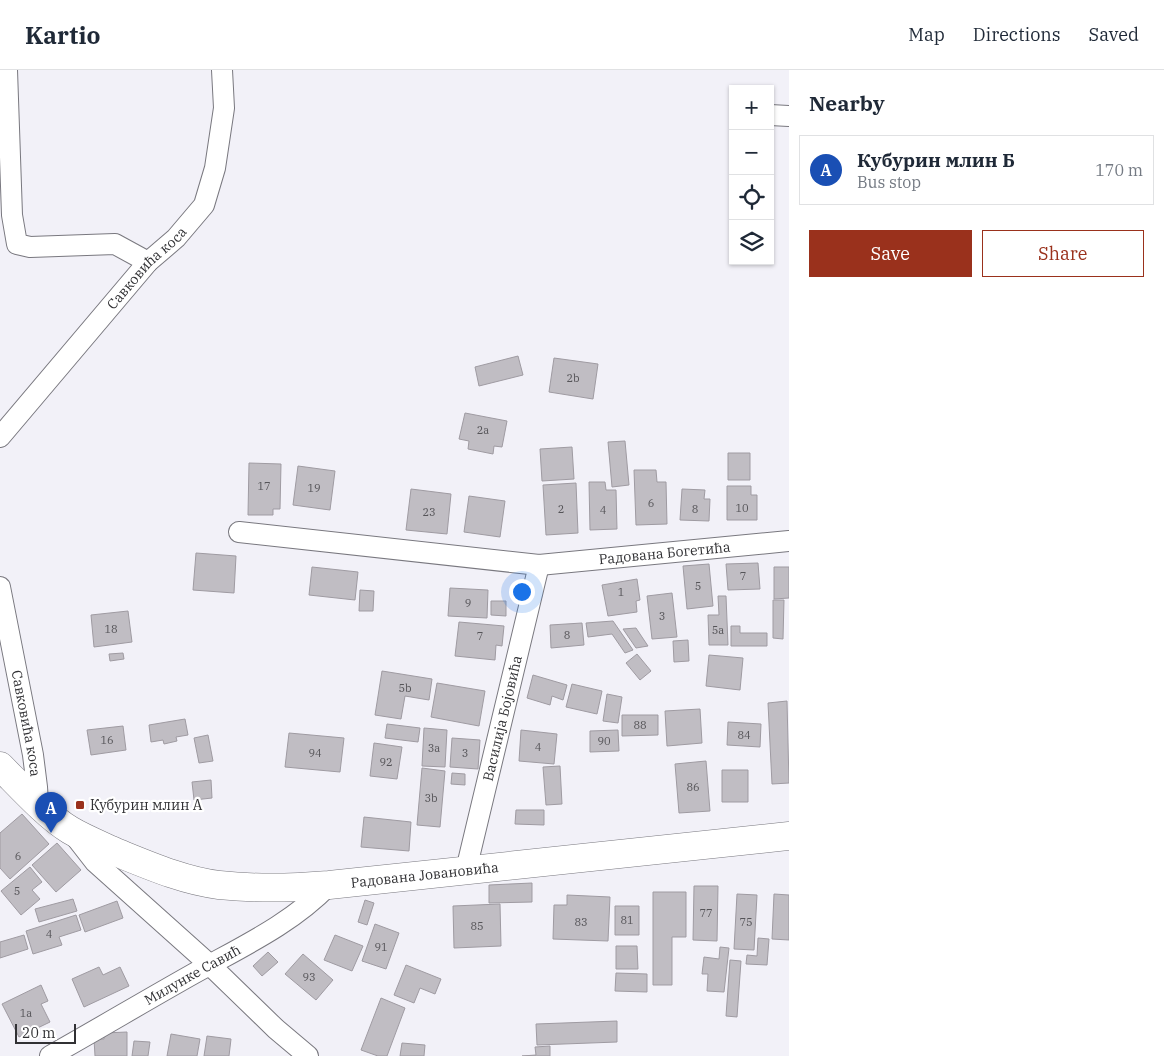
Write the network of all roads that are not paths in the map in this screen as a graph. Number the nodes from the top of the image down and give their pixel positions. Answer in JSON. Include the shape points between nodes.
{"nodes":[{"id":1,"x":7,"y":70,"type":"edge"},
{"id":2,"x":222,"y":70,"type":"edge"},
{"id":3,"x":774,"y":115,"type":"edge"},
{"id":4,"x":789,"y":116,"type":"edge"},
{"id":5,"x":148,"y":262,"type":"junction"},
{"id":6,"x":0,"y":437,"type":"edge"},
{"id":7,"x":239,"y":532,"type":"dead end"},
{"id":8,"x":789,"y":540,"type":"edge"},
{"id":9,"x":539,"y":565,"type":"junction"},
{"id":10,"x":0,"y":586,"type":"edge"},
{"id":11,"x":0,"y":766,"type":"edge"},
{"id":12,"x":38,"y":802,"type":"junction"},
{"id":13,"x":70,"y":830,"type":"junction"},
{"id":14,"x":789,"y":836,"type":"edge"},
{"id":15,"x":466,"y":870,"type":"junction"},
{"id":16,"x":329,"y":885,"type":"junction"},
{"id":17,"x":210,"y":965,"type":"junction"},
{"id":18,"x":50,"y":1056,"type":"edge"},
{"id":19,"x":308,"y":1056,"type":"edge"}],
"edges":[{"from":1,"to":5,"type":"street","via":[[12,215],[17,244],[30,247],[114,244]]},
{"from":2,"to":5,"type":"street","name":"Савковића коса","via":[[224,108],[215,168],[204,205],[176,238]]},
{"from":3,"to":4,"type":"street"},
{"from":5,"to":6,"type":"street","name":"Савковића коса"},
{"from":7,"to":9,"type":"street","name":"Радована Богетића"},
{"from":8,"to":9,"type":"street","name":"Радована Богетића"},
{"from":9,"to":15,"type":"street","name":"Василија Бојовића"},
{"from":10,"to":12,"type":"street","name":"Савковића коса","via":[[33,755]]},
{"from":11,"to":12,"type":"main road","name":"Радована Јовановића"},
{"from":12,"to":13,"type":"main road","name":"Радована Јовановића"},
{"from":13,"to":16,"type":"main road","name":"Радована Јовановића","via":[[162,870],[204,882],[255,888]]},
{"from":13,"to":17,"type":"street","via":[[95,862]]},
{"from":14,"to":15,"type":"main road","name":"Радована Јовановића"},
{"from":15,"to":16,"type":"main road","name":"Радована Јовановића"},
{"from":16,"to":17,"type":"street","name":"Милунке Савић","via":[[304,909],[276,928]]},
{"from":17,"to":18,"type":"street","name":"Милунке Савић"},
{"from":17,"to":19,"type":"street"}]}
